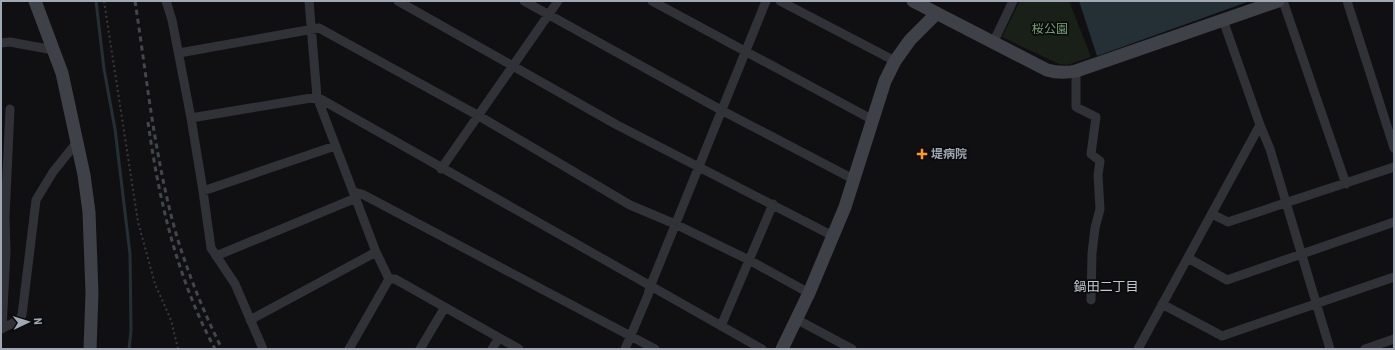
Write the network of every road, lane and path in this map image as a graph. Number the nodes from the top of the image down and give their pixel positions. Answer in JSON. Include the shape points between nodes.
{"nodes":[{"id":1,"x":35,"y":1,"type":"edge"},
{"id":2,"x":104,"y":1,"type":"edge"},
{"id":3,"x":166,"y":1,"type":"edge"},
{"id":4,"x":309,"y":1,"type":"edge"},
{"id":5,"x":398,"y":1,"type":"edge"},
{"id":6,"x":524,"y":1,"type":"edge"},
{"id":7,"x":558,"y":1,"type":"edge"},
{"id":8,"x":652,"y":1,"type":"edge"},
{"id":9,"x":766,"y":1,"type":"edge"},
{"id":10,"x":780,"y":1,"type":"edge"},
{"id":11,"x":913,"y":1,"type":"edge"},
{"id":12,"x":1013,"y":1,"type":"edge"},
{"id":13,"x":1278,"y":1,"type":"edge"},
{"id":14,"x":1282,"y":1,"type":"edge"},
{"id":15,"x":1347,"y":1,"type":"edge"},
{"id":16,"x":937,"y":13,"type":"junction"},
{"id":17,"x":548,"y":15,"type":"junction"},
{"id":18,"x":1223,"y":20,"type":"junction"},
{"id":19,"x":312,"y":30,"type":"junction"},
{"id":20,"x":1,"y":43,"type":"edge"},
{"id":21,"x":993,"y":43,"type":"junction"},
{"id":22,"x":53,"y":50,"type":"junction"},
{"id":23,"x":746,"y":52,"type":"junction"},
{"id":24,"x":179,"y":53,"type":"junction"},
{"id":25,"x":895,"y":61,"type":"junction"},
{"id":26,"x":512,"y":65,"type":"junction"},
{"id":27,"x":1076,"y":71,"type":"junction"},
{"id":28,"x":317,"y":97,"type":"junction"},
{"id":29,"x":10,"y":109,"type":"dead end"},
{"id":30,"x":721,"y":110,"type":"junction"},
{"id":31,"x":479,"y":116,"type":"junction"},
{"id":32,"x":191,"y":118,"type":"junction"},
{"id":33,"x":874,"y":120,"type":"junction"},
{"id":34,"x":1260,"y":125,"type":"junction"},
{"id":35,"x":77,"y":142,"type":"junction"},
{"id":36,"x":1393,"y":144,"type":"edge"},
{"id":37,"x":335,"y":146,"type":"junction"},
{"id":38,"x":1394,"y":167,"type":"edge"},
{"id":39,"x":441,"y":168,"type":"junction"},
{"id":40,"x":698,"y":168,"type":"junction"},
{"id":41,"x":854,"y":180,"type":"junction"},
{"id":42,"x":1346,"y":184,"type":"junction"},
{"id":43,"x":203,"y":190,"type":"junction"},
{"id":44,"x":355,"y":195,"type":"junction"},
{"id":45,"x":1287,"y":203,"type":"junction"},
{"id":46,"x":773,"y":204,"type":"junction"},
{"id":47,"x":1212,"y":214,"type":"junction"},
{"id":48,"x":1394,"y":222,"type":"edge"},
{"id":49,"x":675,"y":224,"type":"junction"},
{"id":50,"x":833,"y":236,"type":"junction"},
{"id":51,"x":376,"y":252,"type":"junction"},
{"id":52,"x":1302,"y":254,"type":"junction"},
{"id":53,"x":216,"y":256,"type":"junction"},
{"id":54,"x":1188,"y":258,"type":"junction"},
{"id":55,"x":749,"y":260,"type":"junction"},
{"id":56,"x":1394,"y":277,"type":"edge"},
{"id":57,"x":389,"y":279,"type":"junction"},
{"id":58,"x":650,"y":287,"type":"junction"},
{"id":59,"x":809,"y":293,"type":"junction"},
{"id":60,"x":1091,"y":300,"type":"dead end"},
{"id":61,"x":1162,"y":304,"type":"junction"},
{"id":62,"x":1316,"y":304,"type":"junction"},
{"id":63,"x":445,"y":307,"type":"junction"},
{"id":64,"x":796,"y":319,"type":"junction"},
{"id":65,"x":250,"y":320,"type":"junction"},
{"id":66,"x":721,"y":326,"type":"junction"},
{"id":67,"x":1,"y":329,"type":"edge"},
{"id":68,"x":630,"y":336,"type":"junction"},
{"id":69,"x":499,"y":338,"type":"junction"},
{"id":70,"x":1394,"y":339,"type":"edge"},
{"id":71,"x":90,"y":349,"type":"edge"},
{"id":72,"x":178,"y":349,"type":"edge"},
{"id":73,"x":263,"y":349,"type":"edge"},
{"id":74,"x":349,"y":349,"type":"edge"},
{"id":75,"x":420,"y":349,"type":"edge"},
{"id":76,"x":492,"y":349,"type":"edge"},
{"id":77,"x":519,"y":349,"type":"edge"},
{"id":78,"x":625,"y":349,"type":"edge"},
{"id":79,"x":655,"y":349,"type":"edge"},
{"id":80,"x":762,"y":349,"type":"edge"},
{"id":81,"x":782,"y":349,"type":"edge"},
{"id":82,"x":852,"y":349,"type":"edge"},
{"id":83,"x":1138,"y":349,"type":"edge"},
{"id":84,"x":1330,"y":349,"type":"edge"},
{"id":85,"x":1365,"y":349,"type":"edge"}],
"edges":[{"from":1,"to":22,"type":"street"},
{"from":2,"to":72,"type":"path","via":[[138,222],[155,284],[171,320]]},
{"from":3,"to":24,"type":"street"},
{"from":4,"to":19,"type":"street"},
{"from":5,"to":26,"type":"street"},
{"from":6,"to":17,"type":"street"},
{"from":7,"to":17,"type":"street"},
{"from":8,"to":23,"type":"street"},
{"from":9,"to":23,"type":"street"},
{"from":10,"to":25,"type":"street"},
{"from":11,"to":16,"type":"street"},
{"from":12,"to":21,"type":"street"},
{"from":13,"to":18,"type":"street"},
{"from":14,"to":42,"type":"street"},
{"from":15,"to":36,"type":"street"},
{"from":16,"to":21,"type":"street"},
{"from":16,"to":25,"type":"street","via":[[910,40]]},
{"from":17,"to":26,"type":"street"},
{"from":17,"to":30,"type":"street"},
{"from":18,"to":27,"type":"street"},
{"from":18,"to":34,"type":"street"},
{"from":19,"to":24,"type":"street"},
{"from":19,"to":28,"type":"street"},
{"from":19,"to":31,"type":"street","via":[[319,28]]},
{"from":20,"to":22,"type":"street","via":[[10,42]]},
{"from":21,"to":27,"type":"street","via":[[1047,70],[1056,73]]},
{"from":22,"to":35,"type":"street","via":[[62,74]]},
{"from":23,"to":30,"type":"street"},
{"from":23,"to":33,"type":"street"},
{"from":24,"to":32,"type":"street"},
{"from":25,"to":33,"type":"street","via":[[885,81]]},
{"from":26,"to":31,"type":"street"},
{"from":26,"to":40,"type":"street"},
{"from":27,"to":60,"type":"street","via":[[1076,107],[1096,117],[1091,154],[1100,161],[1100,209],[1092,253]]},
{"from":28,"to":32,"type":"street"},
{"from":28,"to":37,"type":"street"},
{"from":28,"to":39,"type":"street"},
{"from":29,"to":67,"type":"street"},
{"from":30,"to":40,"type":"street"},
{"from":30,"to":41,"type":"street"},
{"from":31,"to":39,"type":"street"},
{"from":31,"to":49,"type":"street","via":[[630,205]]},
{"from":32,"to":43,"type":"street"},
{"from":33,"to":41,"type":"street"},
{"from":34,"to":45,"type":"street"},
{"from":34,"to":47,"type":"street"},
{"from":35,"to":67,"type":"street","via":[[53,172],[36,200],[22,316]]},
{"from":35,"to":71,"type":"street","via":[[89,212],[92,294]]},
{"from":37,"to":43,"type":"street"},
{"from":37,"to":44,"type":"street"},
{"from":38,"to":42,"type":"street"},
{"from":39,"to":58,"type":"street"},
{"from":40,"to":46,"type":"street"},
{"from":40,"to":49,"type":"street"},
{"from":41,"to":50,"type":"street"},
{"from":42,"to":45,"type":"street"},
{"from":43,"to":53,"type":"street","via":[[211,248]]},
{"from":44,"to":51,"type":"street"},
{"from":44,"to":53,"type":"street"},
{"from":44,"to":68,"type":"street","via":[[362,194]]},
{"from":45,"to":47,"type":"street","via":[[1228,222]]},
{"from":45,"to":52,"type":"street"},
{"from":46,"to":50,"type":"street"},
{"from":46,"to":55,"type":"street"},
{"from":47,"to":54,"type":"street"},
{"from":48,"to":52,"type":"street"},
{"from":49,"to":55,"type":"street"},
{"from":49,"to":58,"type":"street"},
{"from":50,"to":59,"type":"street"},
{"from":51,"to":57,"type":"street"},
{"from":51,"to":65,"type":"street"},
{"from":52,"to":54,"type":"street","via":[[1227,280]]},
{"from":52,"to":62,"type":"street"},
{"from":53,"to":65,"type":"street","via":[[235,284]]},
{"from":54,"to":61,"type":"street"},
{"from":55,"to":59,"type":"street"},
{"from":55,"to":66,"type":"street"},
{"from":56,"to":62,"type":"street"},
{"from":57,"to":63,"type":"street","via":[[395,279]]},
{"from":57,"to":74,"type":"street"},
{"from":58,"to":66,"type":"street"},
{"from":58,"to":68,"type":"street"},
{"from":59,"to":64,"type":"street"},
{"from":61,"to":62,"type":"street","via":[[1222,336]]},
{"from":61,"to":83,"type":"street"},
{"from":62,"to":84,"type":"street"},
{"from":63,"to":69,"type":"street"},
{"from":63,"to":75,"type":"street"},
{"from":64,"to":81,"type":"street"},
{"from":64,"to":82,"type":"street"},
{"from":65,"to":73,"type":"street"},
{"from":66,"to":80,"type":"street"},
{"from":68,"to":78,"type":"street"},
{"from":68,"to":79,"type":"street"},
{"from":69,"to":76,"type":"street"},
{"from":69,"to":77,"type":"street"},
{"from":70,"to":85,"type":"street"}]}
